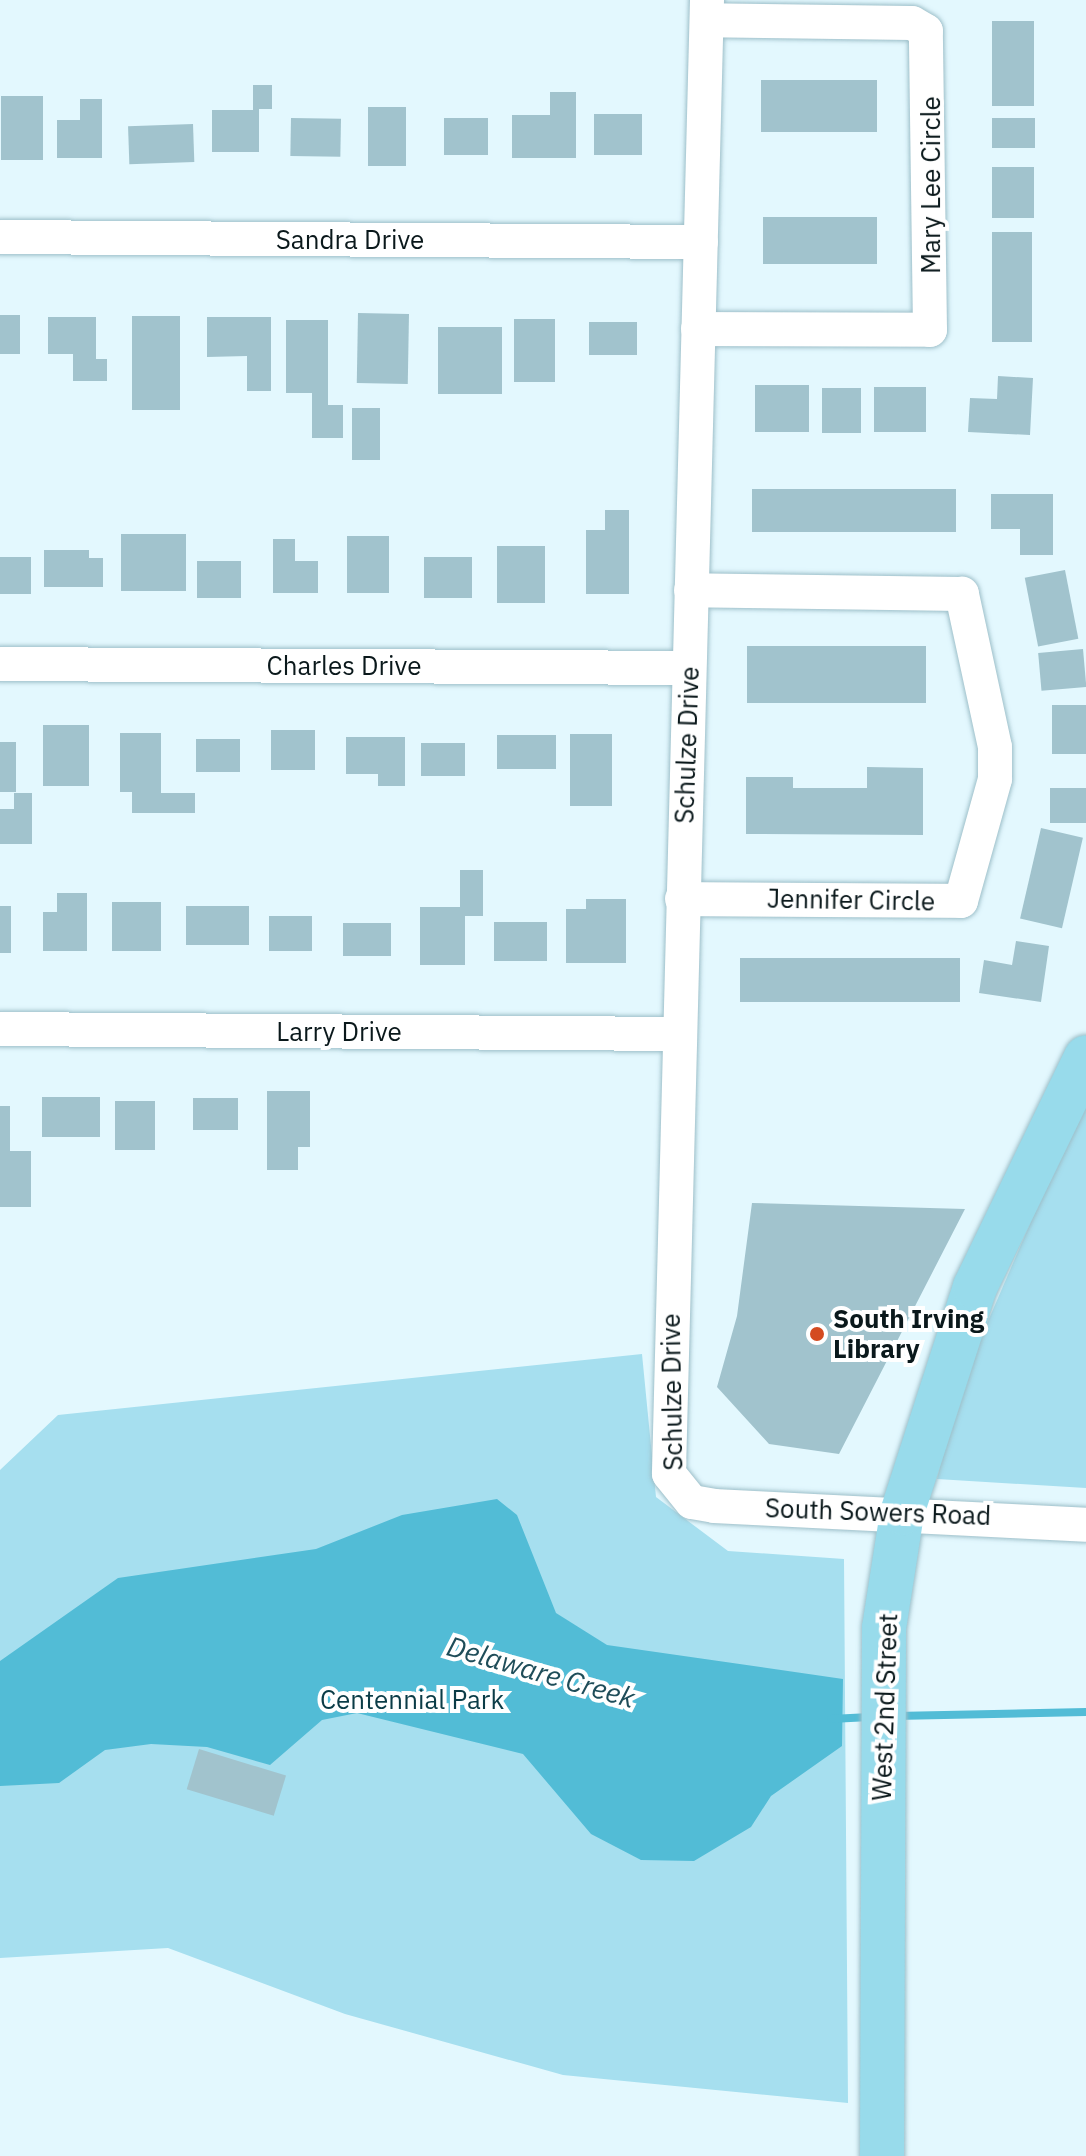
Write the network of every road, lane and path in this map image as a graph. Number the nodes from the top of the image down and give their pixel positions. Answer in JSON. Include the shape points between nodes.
{"nodes":[{"id":1,"x":707,"y":10,"type":"edge"},
{"id":2,"x":0,"y":237,"type":"edge"},
{"id":3,"x":701,"y":242,"type":"junction"},
{"id":4,"x":698,"y":329,"type":"junction"},
{"id":5,"x":691,"y":590,"type":"junction"},
{"id":6,"x":0,"y":664,"type":"edge"},
{"id":7,"x":689,"y":668,"type":"junction"},
{"id":8,"x":682,"y":899,"type":"junction"},
{"id":9,"x":0,"y":1029,"type":"edge"},
{"id":10,"x":678,"y":1034,"type":"junction"},
{"id":11,"x":1086,"y":1057,"type":"edge"},
{"id":12,"x":675,"y":1488,"type":"joint"},
{"id":13,"x":902,"y":1513,"type":"junction"},
{"id":14,"x":1086,"y":1525,"type":"edge"},
{"id":15,"x":882,"y":2156,"type":"edge"}],
"edges":[{"from":1,"to":3,"type":"street","name":"Schulze Drive"},
{"from":1,"to":4,"type":"street","name":"Mary Lee Circle","via":[[912,23],[926,31],[930,330]]},
{"from":2,"to":3,"type":"street","name":"Sandra Drive"},
{"from":3,"to":4,"type":"street","name":"Schulze Drive"},
{"from":4,"to":5,"type":"street","name":"Schulze Drive"},
{"from":5,"to":7,"type":"street","name":"Schulze Drive"},
{"from":5,"to":8,"type":"street","name":"Jennifer Circle","via":[[962,594],[995,747],[995,779],[961,901]]},
{"from":6,"to":7,"type":"street","name":"Charles Drive"},
{"from":7,"to":8,"type":"street","name":"Schulze Drive"},
{"from":8,"to":10,"type":"street","name":"Schulze Drive"},
{"from":9,"to":10,"type":"street","name":"Larry Drive"},
{"from":10,"to":12,"type":"street","name":"Schulze Drive","via":[[667,1453]]},
{"from":11,"to":13,"type":"main road","name":"West 2nd Street","via":[[975,1287]]},
{"from":12,"to":13,"type":"street","name":"South Sowers Road","via":[[714,1506]]},
{"from":13,"to":14,"type":"street","name":"South Sowers Road"},
{"from":13,"to":15,"type":"main road","name":"West 2nd Street","via":[[884,1628]]}]}
